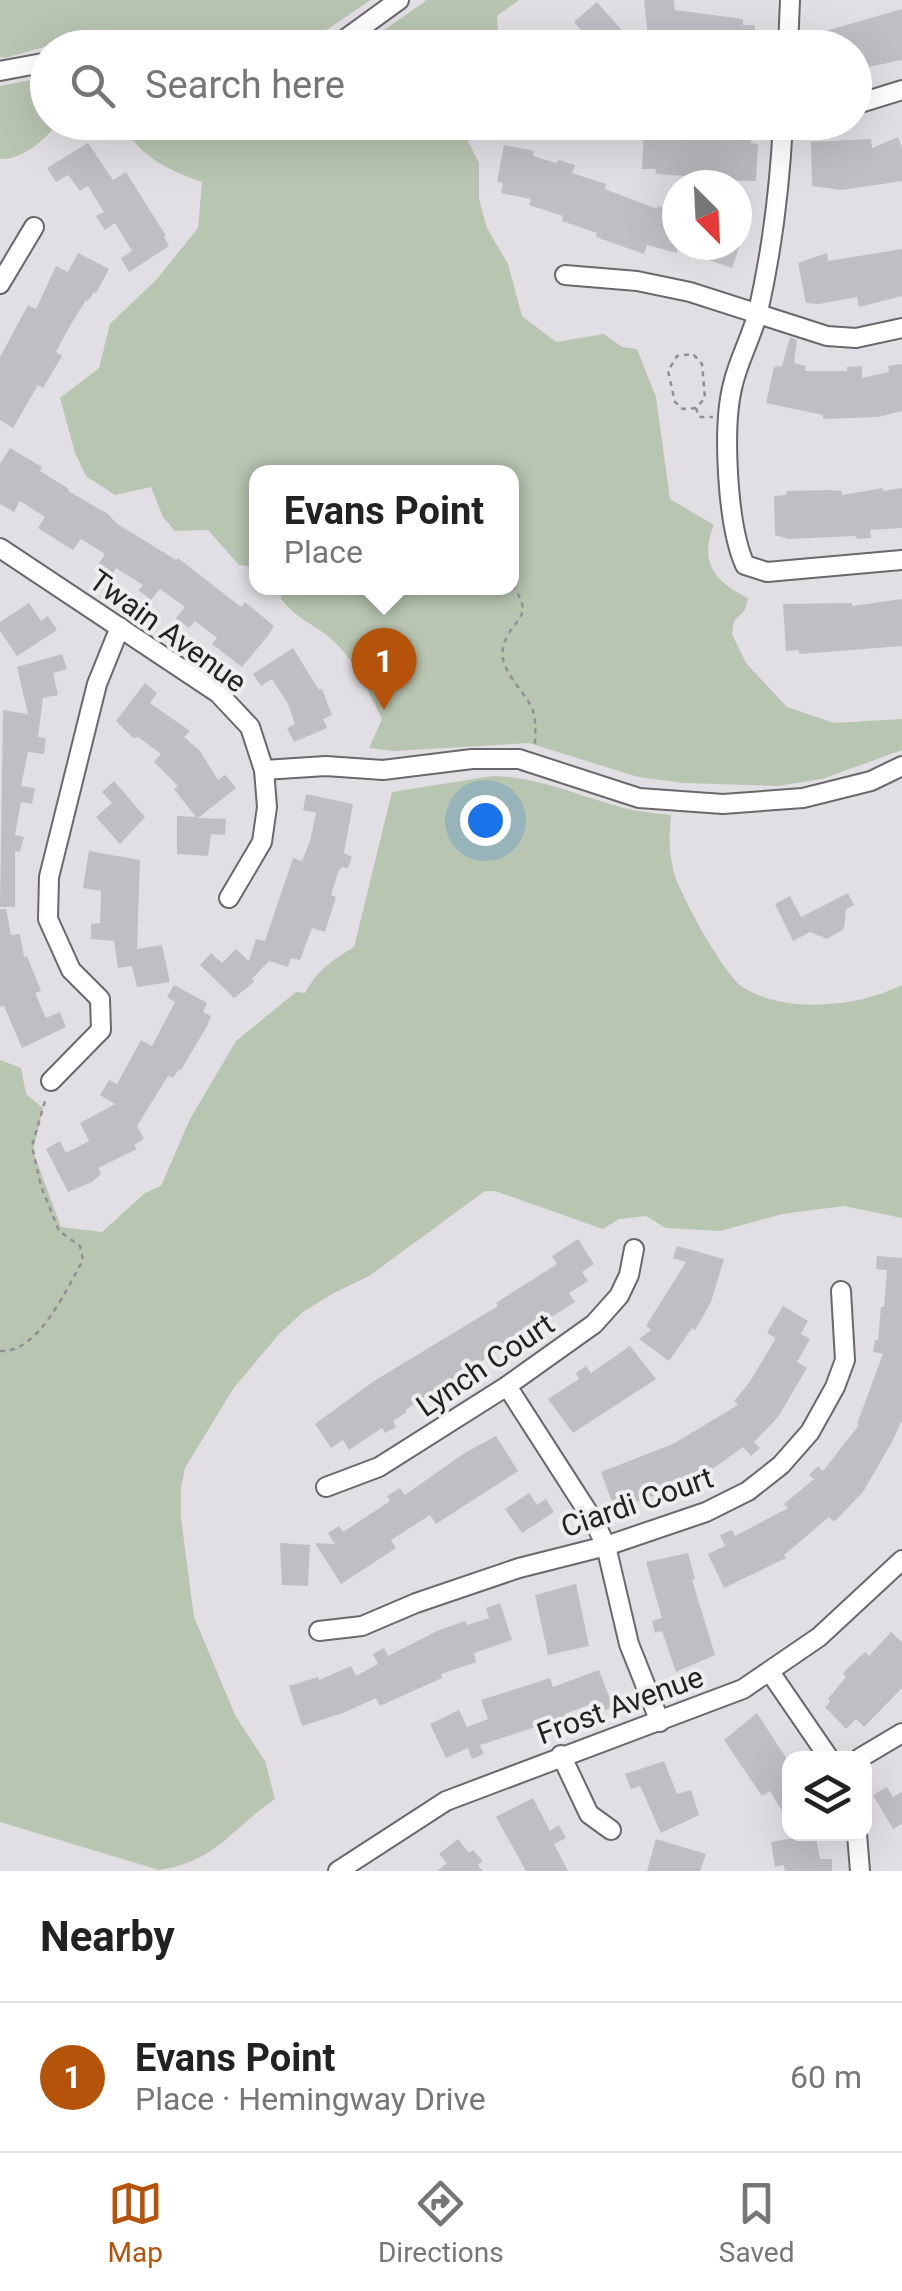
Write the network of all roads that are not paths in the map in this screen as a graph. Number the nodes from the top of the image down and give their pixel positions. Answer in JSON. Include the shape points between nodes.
{"nodes":[{"id":1,"x":400,"y":0,"type":"edge"},
{"id":2,"x":790,"y":0,"type":"edge"},
{"id":3,"x":358,"y":30,"type":"edge"},
{"id":4,"x":789,"y":30,"type":"edge"},
{"id":5,"x":30,"y":65,"type":"edge"},
{"id":6,"x":0,"y":71,"type":"edge"},
{"id":7,"x":902,"y":90,"type":"edge"},
{"id":8,"x":872,"y":99,"type":"edge"},
{"id":9,"x":783,"y":140,"type":"edge"},
{"id":10,"x":34,"y":228,"type":"dead end"},
{"id":11,"x":565,"y":275,"type":"dead end"},
{"id":12,"x":0,"y":284,"type":"edge"},
{"id":13,"x":758,"y":314,"type":"junction"},
{"id":14,"x":902,"y":328,"type":"edge"},
{"id":15,"x":0,"y":548,"type":"edge"},
{"id":16,"x":902,"y":560,"type":"edge"},
{"id":17,"x":120,"y":627,"type":"junction"},
{"id":18,"x":902,"y":766,"type":"edge"},
{"id":19,"x":264,"y":770,"type":"junction"},
{"id":20,"x":229,"y":898,"type":"dead end"},
{"id":21,"x":50,"y":1081,"type":"dead end"},
{"id":22,"x":634,"y":1249,"type":"dead end"},
{"id":23,"x":841,"y":1291,"type":"dead end"},
{"id":24,"x":507,"y":1386,"type":"junction"},
{"id":25,"x":326,"y":1487,"type":"dead end"},
{"id":26,"x":606,"y":1546,"type":"junction"},
{"id":27,"x":902,"y":1560,"type":"edge"},
{"id":28,"x":319,"y":1631,"type":"dead end"},
{"id":29,"x":770,"y":1672,"type":"junction"},
{"id":30,"x":660,"y":1722,"type":"junction"},
{"id":31,"x":902,"y":1733,"type":"edge"},
{"id":32,"x":824,"y":1751,"type":"edge"},
{"id":33,"x":872,"y":1751,"type":"edge"},
{"id":34,"x":561,"y":1755,"type":"junction"},
{"id":35,"x":610,"y":1830,"type":"dead end"},
{"id":36,"x":858,"y":1841,"type":"edge"},
{"id":37,"x":338,"y":1871,"type":"edge"},
{"id":38,"x":860,"y":1871,"type":"edge"}],
"edges":[{"from":1,"to":3,"type":"street"},
{"from":2,"to":4,"type":"street"},
{"from":5,"to":6,"type":"street"},
{"from":7,"to":8,"type":"street"},
{"from":9,"to":13,"type":"street"},
{"from":10,"to":12,"type":"street"},
{"from":11,"to":13,"type":"street","via":[[637,281]]},
{"from":13,"to":14,"type":"street","via":[[827,336],[856,338]]},
{"from":13,"to":16,"type":"street","via":[[733,384],[728,422],[736,544],[745,565],[767,572]]},
{"from":15,"to":17,"type":"street","name":"Twain Avenue"},
{"from":17,"to":19,"type":"street","name":"Twain Avenue","via":[[218,693],[250,727]]},
{"from":17,"to":21,"type":"street","via":[[97,684],[49,877],[48,918],[71,970],[100,999],[101,1030]]},
{"from":18,"to":19,"type":"street","via":[[803,798],[722,804],[639,798],[519,758],[382,770]]},
{"from":19,"to":20,"type":"street","name":"Twain Avenue","via":[[262,842]]},
{"from":22,"to":24,"type":"street","name":"Lynch Court","via":[[619,1296],[594,1324]]},
{"from":23,"to":26,"type":"street","name":"Ciardi Court","via":[[845,1360],[810,1432],[781,1466],[706,1512]]},
{"from":24,"to":25,"type":"street","name":"Lynch Court","via":[[379,1467]]},
{"from":24,"to":26,"type":"street"},
{"from":26,"to":28,"type":"street","name":"Ciardi Court","via":[[519,1568],[362,1626]]},
{"from":26,"to":30,"type":"street","via":[[629,1644]]},
{"from":27,"to":29,"type":"street","name":"Frost Avenue"},
{"from":29,"to":30,"type":"street","name":"Frost Avenue"},
{"from":29,"to":32,"type":"street"},
{"from":30,"to":34,"type":"street","name":"Frost Avenue"},
{"from":31,"to":33,"type":"street"},
{"from":34,"to":35,"type":"street","via":[[588,1814]]},
{"from":34,"to":37,"type":"street","name":"Frost Avenue","via":[[446,1801]]},
{"from":36,"to":38,"type":"street"}]}
